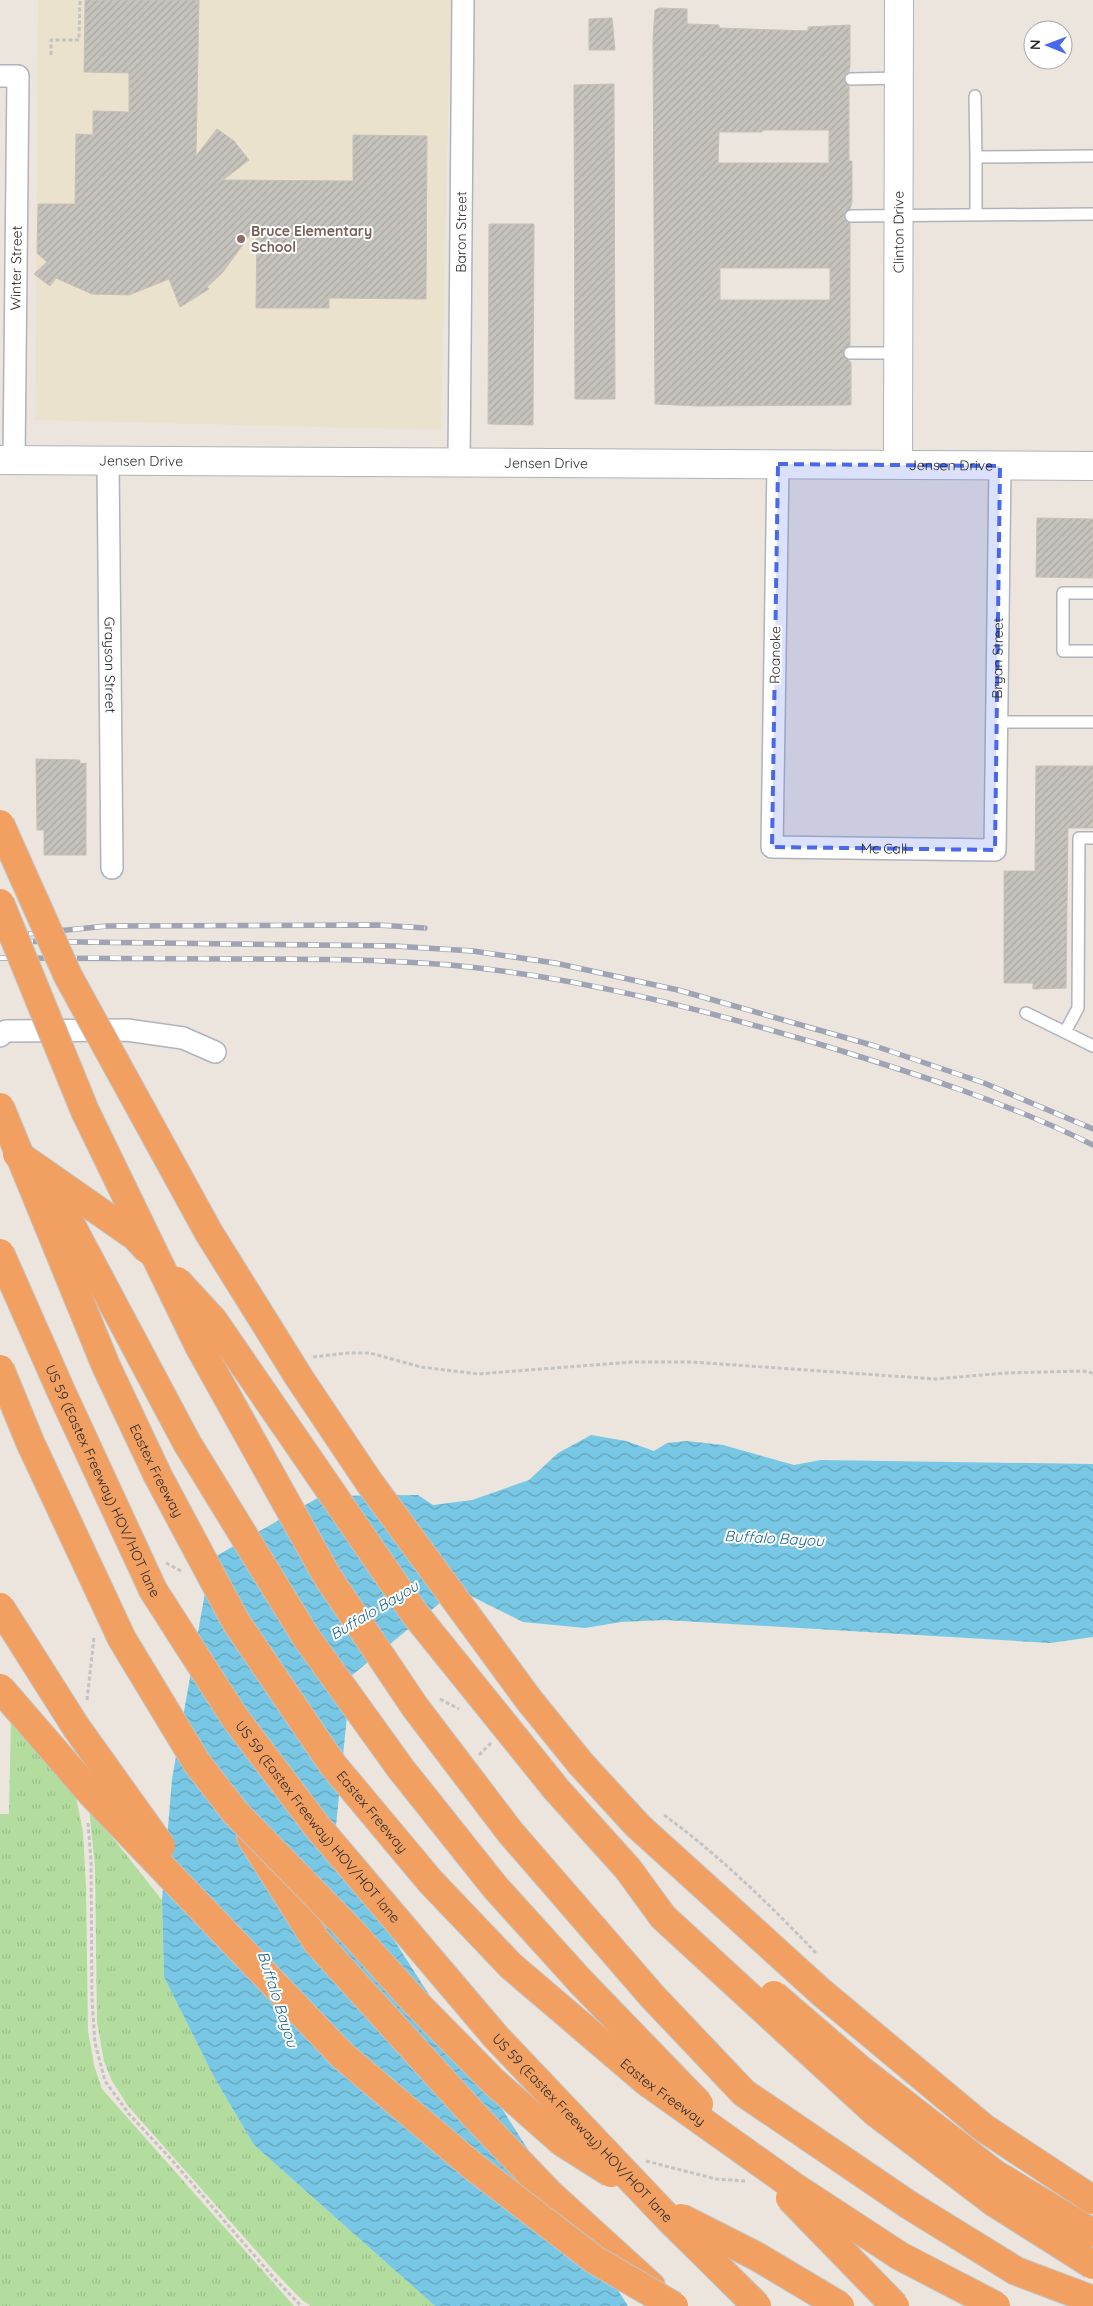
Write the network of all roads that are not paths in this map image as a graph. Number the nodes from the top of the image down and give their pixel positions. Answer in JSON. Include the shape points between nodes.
{"nodes":[{"id":1,"x":463,"y":0,"type":"edge"},
{"id":2,"x":899,"y":0,"type":"edge"},
{"id":3,"x":9,"y":76,"type":"edge"},
{"id":4,"x":898,"y":78,"type":"junction"},
{"id":5,"x":851,"y":79,"type":"dead end"},
{"id":6,"x":975,"y":96,"type":"dead end"},
{"id":7,"x":1093,"y":156,"type":"edge"},
{"id":8,"x":976,"y":157,"type":"junction"},
{"id":9,"x":1093,"y":214,"type":"edge"},
{"id":10,"x":976,"y":215,"type":"junction"},
{"id":11,"x":851,"y":216,"type":"dead end"},
{"id":12,"x":898,"y":216,"type":"junction"},
{"id":13,"x":850,"y":353,"type":"dead end"},
{"id":14,"x":898,"y":353,"type":"junction"},
{"id":15,"x":7,"y":460,"type":"edge"},
{"id":16,"x":108,"y":461,"type":"junction"},
{"id":17,"x":459,"y":464,"type":"junction"},
{"id":18,"x":778,"y":464,"type":"junction"},
{"id":19,"x":898,"y":464,"type":"junction"},
{"id":20,"x":1000,"y":466,"type":"junction"},
{"id":21,"x":1093,"y":466,"type":"edge"},
{"id":22,"x":1093,"y":593,"type":"edge"},
{"id":23,"x":1093,"y":651,"type":"edge"},
{"id":24,"x":996,"y":722,"type":"junction"},
{"id":25,"x":1093,"y":722,"type":"edge"},
{"id":26,"x":0,"y":824,"type":"edge"},
{"id":27,"x":1093,"y":838,"type":"edge"},
{"id":28,"x":772,"y":846,"type":"joint"},
{"id":29,"x":995,"y":850,"type":"joint"},
{"id":30,"x":112,"y":868,"type":"dead end"},
{"id":31,"x":0,"y":903,"type":"edge"},
{"id":32,"x":1026,"y":1013,"type":"dead end"},
{"id":33,"x":1065,"y":1032,"type":"junction"},
{"id":34,"x":0,"y":1036,"type":"edge"},
{"id":35,"x":1093,"y":1046,"type":"edge"},
{"id":36,"x":216,"y":1052,"type":"dead end"},
{"id":37,"x":0,"y":1090,"type":"edge"},
{"id":38,"x":0,"y":1107,"type":"edge"},
{"id":39,"x":0,"y":1142,"type":"edge"},
{"id":40,"x":0,"y":1253,"type":"edge"},
{"id":41,"x":0,"y":1369,"type":"edge"},
{"id":42,"x":0,"y":1607,"type":"edge"},
{"id":43,"x":0,"y":1688,"type":"edge"},
{"id":44,"x":235,"y":1812,"type":"junction"},
{"id":45,"x":628,"y":1868,"type":"junction"},
{"id":46,"x":236,"y":1945,"type":"junction"},
{"id":47,"x":1093,"y":2200,"type":"edge"},
{"id":48,"x":1093,"y":2233,"type":"edge"},
{"id":49,"x":1093,"y":2265,"type":"edge"},
{"id":50,"x":1093,"y":2300,"type":"edge"},
{"id":51,"x":674,"y":2306,"type":"edge"},
{"id":52,"x":757,"y":2306,"type":"edge"},
{"id":53,"x":840,"y":2306,"type":"edge"},
{"id":54,"x":895,"y":2306,"type":"edge"},
{"id":55,"x":996,"y":2306,"type":"edge"}],
"edges":[{"from":1,"to":17,"type":"street","name":"Baron Street"},
{"from":2,"to":4,"type":"main road","name":"Clinton Drive"},
{"from":3,"to":15,"type":"street","name":"Winter Street"},
{"from":4,"to":5,"type":"lane"},
{"from":4,"to":12,"type":"main road","name":"Clinton Drive"},
{"from":6,"to":8,"type":"lane"},
{"from":7,"to":8,"type":"lane"},
{"from":8,"to":10,"type":"lane"},
{"from":9,"to":10,"type":"lane"},
{"from":10,"to":12,"type":"lane"},
{"from":11,"to":12,"type":"lane"},
{"from":12,"to":14,"type":"main road","name":"Clinton Drive"},
{"from":13,"to":14,"type":"lane"},
{"from":14,"to":19,"type":"main road","name":"Clinton Drive"},
{"from":15,"to":16,"type":"main road","name":"Jensen Drive"},
{"from":16,"to":17,"type":"main road","name":"Jensen Drive"},
{"from":16,"to":30,"type":"street","name":"Grayson Street"},
{"from":17,"to":18,"type":"main road","name":"Jensen Drive"},
{"from":18,"to":19,"type":"main road","name":"Jensen Drive"},
{"from":18,"to":28,"type":"street","name":"Roanoke"},
{"from":19,"to":20,"type":"main road","name":"Jensen Drive"},
{"from":20,"to":21,"type":"main road","name":"Jensen Drive"},
{"from":20,"to":24,"type":"street","name":"Bryan Street"},
{"from":22,"to":23,"type":"lane","via":[[1063,593],[1063,651]]},
{"from":24,"to":25,"type":"lane"},
{"from":24,"to":29,"type":"street","name":"Bryan Street"},
{"from":26,"to":47,"type":"highway","bridge":true,"via":[[68,976],[209,1232],[300,1379],[369,1482],[525,1695],[581,1764],[638,1826],[822,1992],[984,2128]]},
{"from":27,"to":33,"type":"lane","via":[[1079,838],[1078,1008]]},
{"from":28,"to":29,"type":"street","name":"Mc Call"},
{"from":31,"to":50,"type":"highway","bridge":true,"via":[[86,1111],[208,1363],[326,1576],[415,1707],[510,1832],[652,1996],[744,2093],[909,2205],[1016,2271]]},
{"from":32,"to":33,"type":"lane"},
{"from":33,"to":35,"type":"lane"},
{"from":34,"to":36,"type":"street","via":[[6,1031],[128,1030],[182,1038]]},
{"from":37,"to":54,"type":"highway","bridge":true,"via":[[187,1442],[306,1637],[401,1769],[495,1887],[581,1982]]},
{"from":38,"to":55,"type":"highway","name":"Eastex Freeway","bridge":true,"via":[[106,1366],[158,1476],[236,1622],[333,1765],[424,1874],[511,1966],[647,2082],[793,2186],[900,2256]]},
{"from":39,"to":45,"type":"highway","bridge":true,"via":[[136,1237],[213,1320],[415,1614],[556,1789]]},
{"from":40,"to":52,"type":"highway","name":"US 59 (Eastex Freeway) HOV/HOT lane","bridge":true,"via":[[153,1590],[235,1718],[316,1825],[496,2037],[668,2218]]},
{"from":41,"to":44,"type":"highway","bridge":true,"via":[[30,1442],[122,1639],[197,1763]]},
{"from":42,"to":46,"type":"highway","bridge":true,"via":[[76,1727]]},
{"from":43,"to":46,"type":"highway","bridge":true,"via":[[90,1792]]},
{"from":44,"to":51,"type":"highway","bridge":true,"via":[[317,1942],[549,2193]]},
{"from":44,"to":53,"type":"highway","bridge":true,"via":[[494,2082],[562,2142],[689,2223],[756,2256]]},
{"from":45,"to":48,"type":"highway","bridge":true,"via":[[861,2070],[995,2174]]},
{"from":45,"to":49,"type":"highway","bridge":true,"via":[[663,1917],[874,2112],[995,2203]]},
{"from":46,"to":51,"type":"highway","bridge":true,"via":[[342,2056],[474,2167],[595,2260]]}]}
